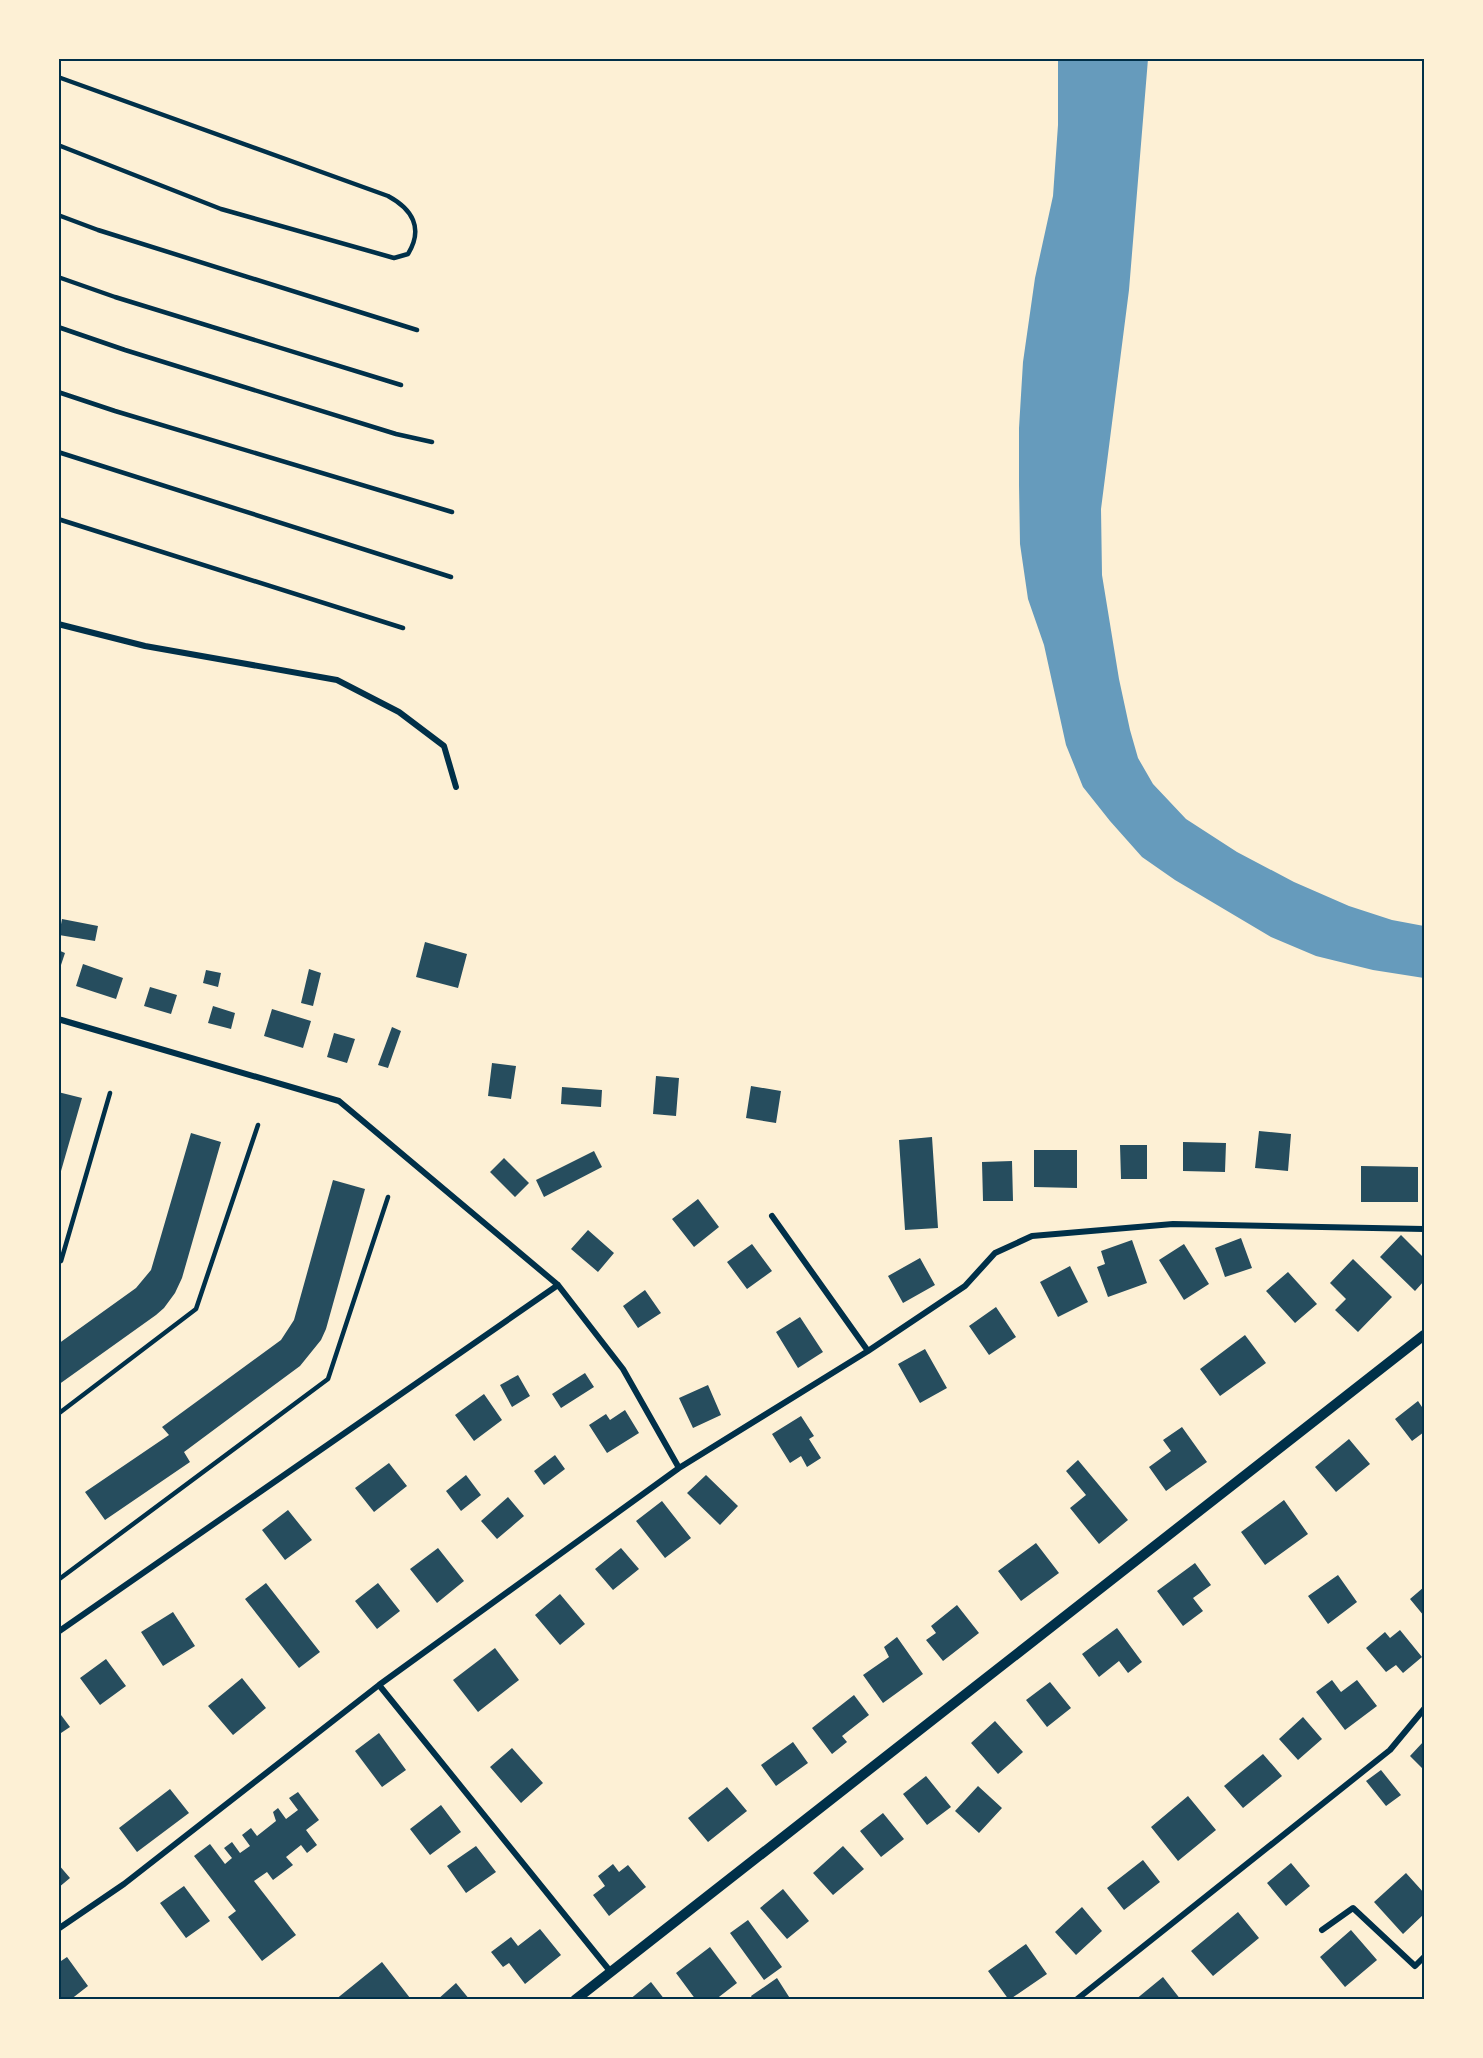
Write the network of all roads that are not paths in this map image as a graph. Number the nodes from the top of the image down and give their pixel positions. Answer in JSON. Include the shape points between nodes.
{"nodes":[{"id":1,"x":58,"y":78,"type":"edge"},
{"id":2,"x":58,"y":145,"type":"edge"},
{"id":3,"x":58,"y":215,"type":"edge"},
{"id":4,"x":58,"y":277,"type":"edge"},
{"id":5,"x":58,"y":327,"type":"edge"},
{"id":6,"x":417,"y":330,"type":"dead end"},
{"id":7,"x":402,"y":385,"type":"dead end"},
{"id":8,"x":58,"y":392,"type":"edge"},
{"id":9,"x":432,"y":442,"type":"dead end"},
{"id":10,"x":58,"y":452,"type":"edge"},
{"id":11,"x":452,"y":512,"type":"dead end"},
{"id":12,"x":58,"y":519,"type":"edge"},
{"id":13,"x":451,"y":577,"type":"dead end"},
{"id":14,"x":58,"y":624,"type":"edge"},
{"id":15,"x":403,"y":628,"type":"dead end"},
{"id":16,"x":456,"y":787,"type":"dead end"},
{"id":17,"x":58,"y":1019,"type":"edge"},
{"id":18,"x":110,"y":1093,"type":"dead end"},
{"id":19,"x":258,"y":1125,"type":"dead end"},
{"id":20,"x":388,"y":1197,"type":"dead end"},
{"id":21,"x":772,"y":1216,"type":"dead end"},
{"id":22,"x":1425,"y":1229,"type":"edge"},
{"id":23,"x":58,"y":1263,"type":"edge"},
{"id":24,"x":558,"y":1285,"type":"junction"},
{"id":25,"x":1425,"y":1335,"type":"edge"},
{"id":26,"x":868,"y":1351,"type":"junction"},
{"id":27,"x":58,"y":1414,"type":"edge"},
{"id":28,"x":679,"y":1468,"type":"junction"},
{"id":29,"x":58,"y":1580,"type":"edge"},
{"id":30,"x":58,"y":1632,"type":"edge"},
{"id":31,"x":379,"y":1685,"type":"junction"},
{"id":32,"x":1425,"y":1709,"type":"edge"},
{"id":33,"x":58,"y":1929,"type":"edge"},
{"id":34,"x":1322,"y":1930,"type":"dead end"},
{"id":35,"x":1425,"y":1957,"type":"edge"},
{"id":36,"x":610,"y":1971,"type":"junction"},
{"id":37,"x":575,"y":2000,"type":"edge"},
{"id":38,"x":1076,"y":2000,"type":"edge"}],
"edges":[{"from":1,"to":2,"type":"lane","via":[[388,196],[402,204],[417,228],[415,243],[408,254],[394,258],[221,209]]},
{"from":3,"to":6,"type":"lane"},
{"from":4,"to":7,"type":"lane"},
{"from":5,"to":9,"type":"lane"},
{"from":8,"to":11,"type":"lane"},
{"from":10,"to":13,"type":"lane"},
{"from":12,"to":15,"type":"lane"},
{"from":14,"to":16,"type":"street","via":[[145,646],[337,680],[399,712],[444,746]]},
{"from":17,"to":24,"type":"street","via":[[339,1101]]},
{"from":18,"to":23,"type":"lane"},
{"from":19,"to":27,"type":"lane","via":[[196,1309]]},
{"from":20,"to":29,"type":"lane","via":[[328,1379]]},
{"from":21,"to":26,"type":"street"},
{"from":22,"to":26,"type":"street","via":[[1173,1224],[1032,1236],[995,1253],[965,1286]]},
{"from":24,"to":28,"type":"street","via":[[623,1369]]},
{"from":24,"to":30,"type":"street"},
{"from":25,"to":36,"type":"street"},
{"from":26,"to":28,"type":"street"},
{"from":28,"to":31,"type":"street"},
{"from":31,"to":33,"type":"street","via":[[124,1884]]},
{"from":31,"to":36,"type":"street"},
{"from":32,"to":38,"type":"street","via":[[1390,1750]]},
{"from":34,"to":35,"type":"street","via":[[1353,1908],[1415,1966]]},
{"from":36,"to":37,"type":"street"}]}
